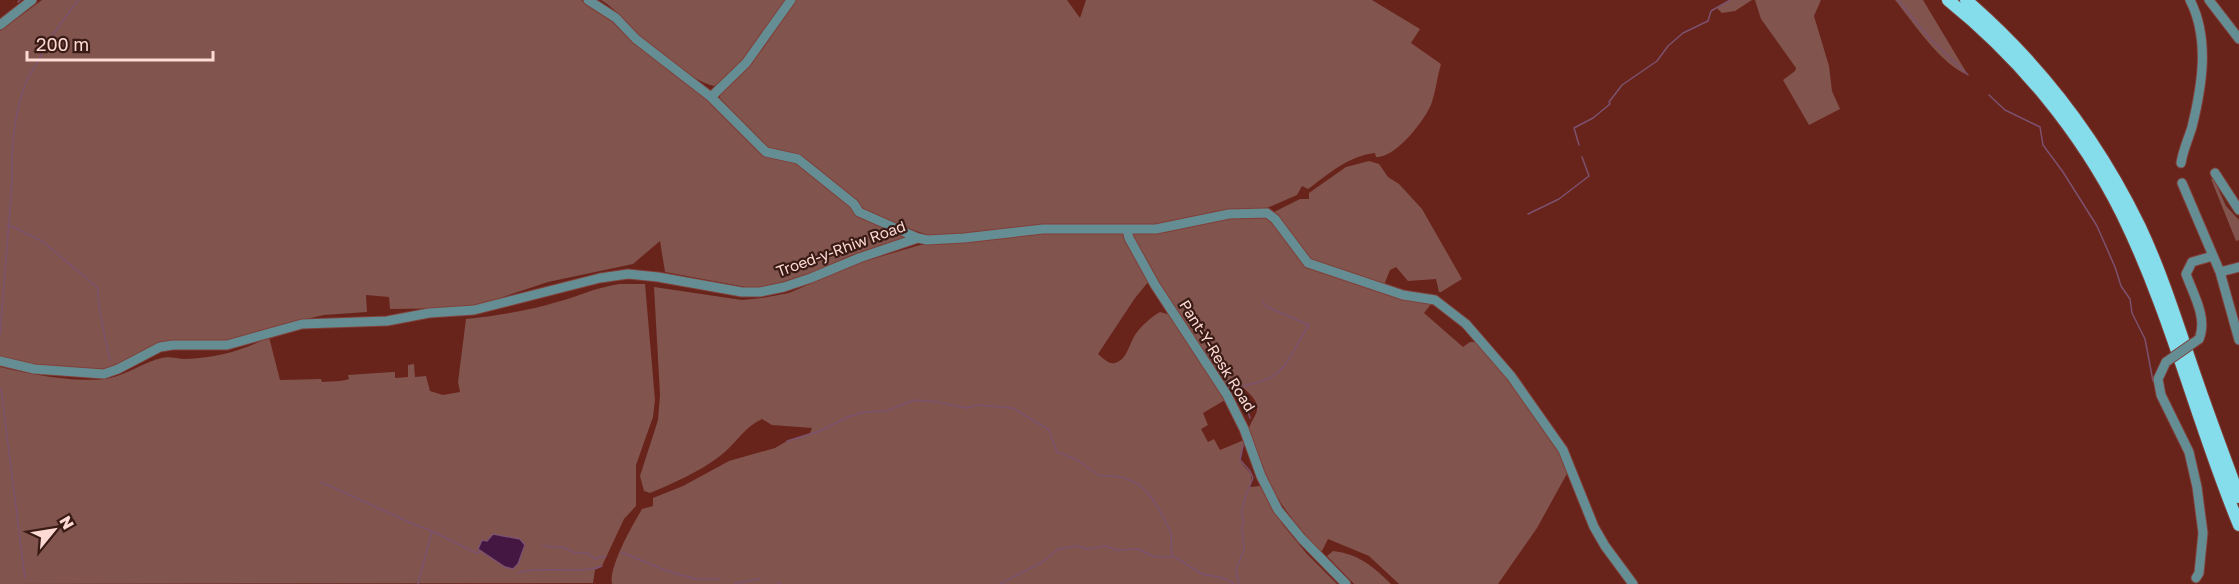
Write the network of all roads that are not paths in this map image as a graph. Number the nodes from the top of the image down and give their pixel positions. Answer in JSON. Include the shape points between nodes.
{"nodes":[{"id":1,"x":32,"y":0,"type":"edge"},
{"id":2,"x":588,"y":0,"type":"edge"},
{"id":3,"x":791,"y":0,"type":"edge"},
{"id":4,"x":1948,"y":0,"type":"edge"},
{"id":5,"x":1966,"y":0,"type":"edge"},
{"id":6,"x":2190,"y":0,"type":"edge"},
{"id":7,"x":2209,"y":0,"type":"edge"},
{"id":8,"x":0,"y":25,"type":"edge"},
{"id":9,"x":2239,"y":39,"type":"edge"},
{"id":10,"x":711,"y":97,"type":"junction"},
{"id":11,"x":2181,"y":163,"type":"dead end"},
{"id":12,"x":2215,"y":173,"type":"dead end"},
{"id":13,"x":2182,"y":183,"type":"dead end"},
{"id":14,"x":2239,"y":210,"type":"edge"},
{"id":15,"x":1127,"y":230,"type":"junction"},
{"id":16,"x":918,"y":238,"type":"junction"},
{"id":17,"x":2213,"y":256,"type":"junction"},
{"id":18,"x":2239,"y":267,"type":"edge"},
{"id":19,"x":2220,"y":272,"type":"junction"},
{"id":20,"x":2236,"y":320,"type":"edge"},
{"id":21,"x":2239,"y":340,"type":"edge"},
{"id":22,"x":0,"y":361,"type":"edge"},
{"id":23,"x":2235,"y":501,"type":"edge"},
{"id":24,"x":2239,"y":525,"type":"edge"},
{"id":25,"x":2196,"y":578,"type":"dead end"},
{"id":26,"x":1346,"y":584,"type":"edge"},
{"id":27,"x":1633,"y":584,"type":"edge"}],
"edges":[{"from":1,"to":8,"type":"street"},
{"from":2,"to":10,"type":"street","via":[[616,18],[636,39]]},
{"from":3,"to":10,"type":"street","via":[[746,63]]},
{"from":4,"to":23,"type":"main road","via":[[2009,55],[2048,100],[2100,174],[2156,293]]},
{"from":5,"to":23,"type":"main road","via":[[2020,52],[2066,106],[2088,136],[2139,225],[2169,298]]},
{"from":6,"to":11,"type":"street","via":[[2201,30],[2203,52],[2200,92]]},
{"from":7,"to":9,"type":"street"},
{"from":10,"to":16,"type":"street","via":[[766,152],[798,159],[859,212]]},
{"from":12,"to":14,"type":"street"},
{"from":13,"to":17,"type":"street"},
{"from":15,"to":16,"type":"street","name":"Troed-y-Rhiw Road","via":[[1043,229],[956,239]]},
{"from":15,"to":26,"type":"street","name":"Pant-Y-Resk Road","via":[[1155,285],[1227,395],[1278,510]]},
{"from":15,"to":27,"type":"street","name":"Troed-y-Rhiw Road","via":[[1173,226],[1229,214],[1267,213],[1308,263],[1403,296],[1441,303],[1501,363],[1563,450],[1594,526]]},
{"from":16,"to":22,"type":"street","name":"Troed-y-Rhiw Road","via":[[811,278],[760,292],[628,274],[474,310],[387,321],[302,324],[227,345],[160,347],[104,374],[34,369]]},
{"from":17,"to":19,"type":"street"},
{"from":17,"to":25,"type":"street","bridge":true,"via":[[2192,262],[2186,274],[2203,320],[2199,339],[2166,362],[2158,379],[2161,395],[2188,452],[2197,487],[2203,533]]},
{"from":18,"to":19,"type":"street"},
{"from":19,"to":20,"type":"street"},
{"from":20,"to":21,"type":"street"},
{"from":23,"to":24,"type":"main road"}]}
